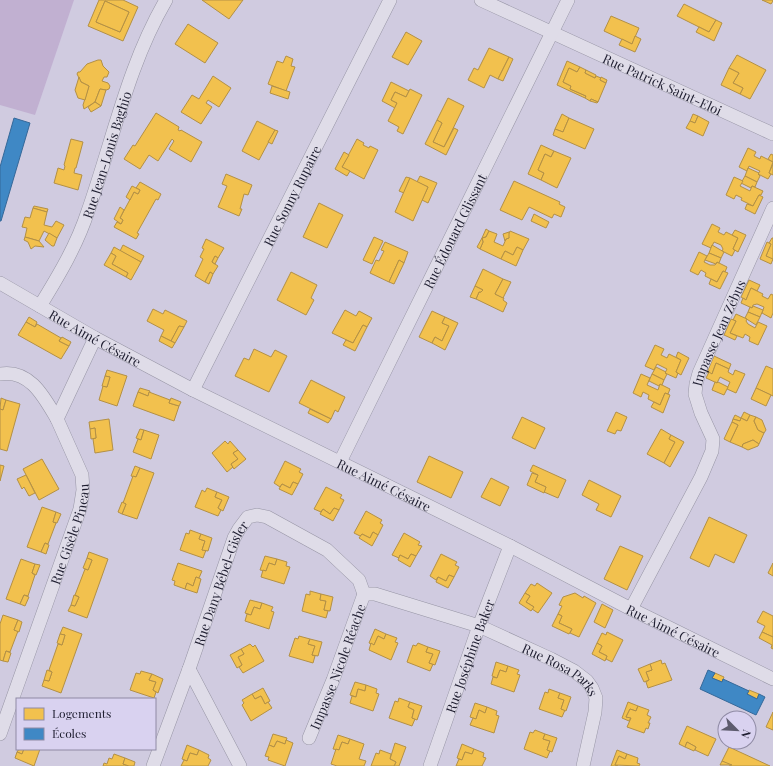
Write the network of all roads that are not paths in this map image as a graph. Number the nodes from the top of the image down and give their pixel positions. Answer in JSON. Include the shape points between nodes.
{"nodes":[{"id":1,"x":166,"y":0,"type":"edge"},
{"id":2,"x":390,"y":0,"type":"edge"},
{"id":3,"x":481,"y":0,"type":"edge"},
{"id":4,"x":568,"y":0,"type":"edge"},
{"id":5,"x":552,"y":33,"type":"junction"},
{"id":6,"x":773,"y":134,"type":"edge"},
{"id":7,"x":773,"y":208,"type":"edge"},
{"id":8,"x":0,"y":282,"type":"edge"},
{"id":9,"x":40,"y":306,"type":"junction"},
{"id":10,"x":95,"y":338,"type":"junction"},
{"id":11,"x":0,"y":374,"type":"edge"},
{"id":12,"x":193,"y":390,"type":"junction"},
{"id":13,"x":57,"y":419,"type":"junction"},
{"id":14,"x":340,"y":462,"type":"junction"},
{"id":15,"x":510,"y":546,"type":"junction"},
{"id":16,"x":364,"y":594,"type":"junction"},
{"id":17,"x":631,"y":609,"type":"junction"},
{"id":18,"x":479,"y":626,"type":"junction"},
{"id":19,"x":189,"y":669,"type":"junction"},
{"id":20,"x":773,"y":679,"type":"edge"},
{"id":21,"x":0,"y":734,"type":"edge"},
{"id":22,"x":309,"y":738,"type":"dead end"},
{"id":23,"x":153,"y":766,"type":"edge"},
{"id":24,"x":240,"y":766,"type":"edge"},
{"id":25,"x":430,"y":766,"type":"edge"},
{"id":26,"x":583,"y":766,"type":"edge"}],
"edges":[{"from":1,"to":9,"type":"street","name":"Rue Jean-Louis Baghio","via":[[134,68],[85,218],[62,269]]},
{"from":2,"to":12,"type":"street","name":"Rue Sonny Rupaire"},
{"from":3,"to":5,"type":"street","name":"Rue Patrick Saint-Eloi"},
{"from":4,"to":5,"type":"street","name":"Rue Édouard Glissant"},
{"from":5,"to":6,"type":"street","name":"Rue Patrick Saint-Eloi"},
{"from":5,"to":14,"type":"street","name":"Rue Édouard Glissant"},
{"from":7,"to":17,"type":"street","name":"Impasse Jean Zébus","via":[[696,384],[695,394],[713,439],[712,451],[701,477]]},
{"from":8,"to":9,"type":"street","name":"Rue Aimé Césaire"},
{"from":9,"to":10,"type":"street","name":"Rue Aimé Césaire"},
{"from":10,"to":12,"type":"street","name":"Rue Aimé Césaire"},
{"from":10,"to":13,"type":"street"},
{"from":11,"to":13,"type":"street","name":"Rue Gisèle Pineau","via":[[21,375],[30,382],[43,395]]},
{"from":12,"to":14,"type":"street","name":"Rue Aimé Césaire"},
{"from":13,"to":21,"type":"street","name":"Rue Gisèle Pineau","via":[[82,475],[83,498]]},
{"from":14,"to":15,"type":"street","name":"Rue Aimé Césaire"},
{"from":15,"to":17,"type":"street","name":"Rue Aimé Césaire"},
{"from":15,"to":18,"type":"street","name":"Rue Joséphine Baker"},
{"from":16,"to":18,"type":"street","via":[[375,594]]},
{"from":16,"to":19,"type":"street","name":"Rue Dany Bébel-Gisler","via":[[359,580],[327,550],[267,517],[257,515],[248,518],[234,538]]},
{"from":16,"to":22,"type":"street","name":"Impasse Nicole Réache"},
{"from":17,"to":20,"type":"street","name":"Rue Aimé Césaire"},
{"from":18,"to":25,"type":"street","name":"Rue Joséphine Baker"},
{"from":18,"to":26,"type":"street","name":"Rue Rosa Parks","via":[[551,659],[587,681],[596,698]]},
{"from":19,"to":23,"type":"street","name":"Rue Dany Bébel-Gisler"},
{"from":19,"to":24,"type":"street"}]}
